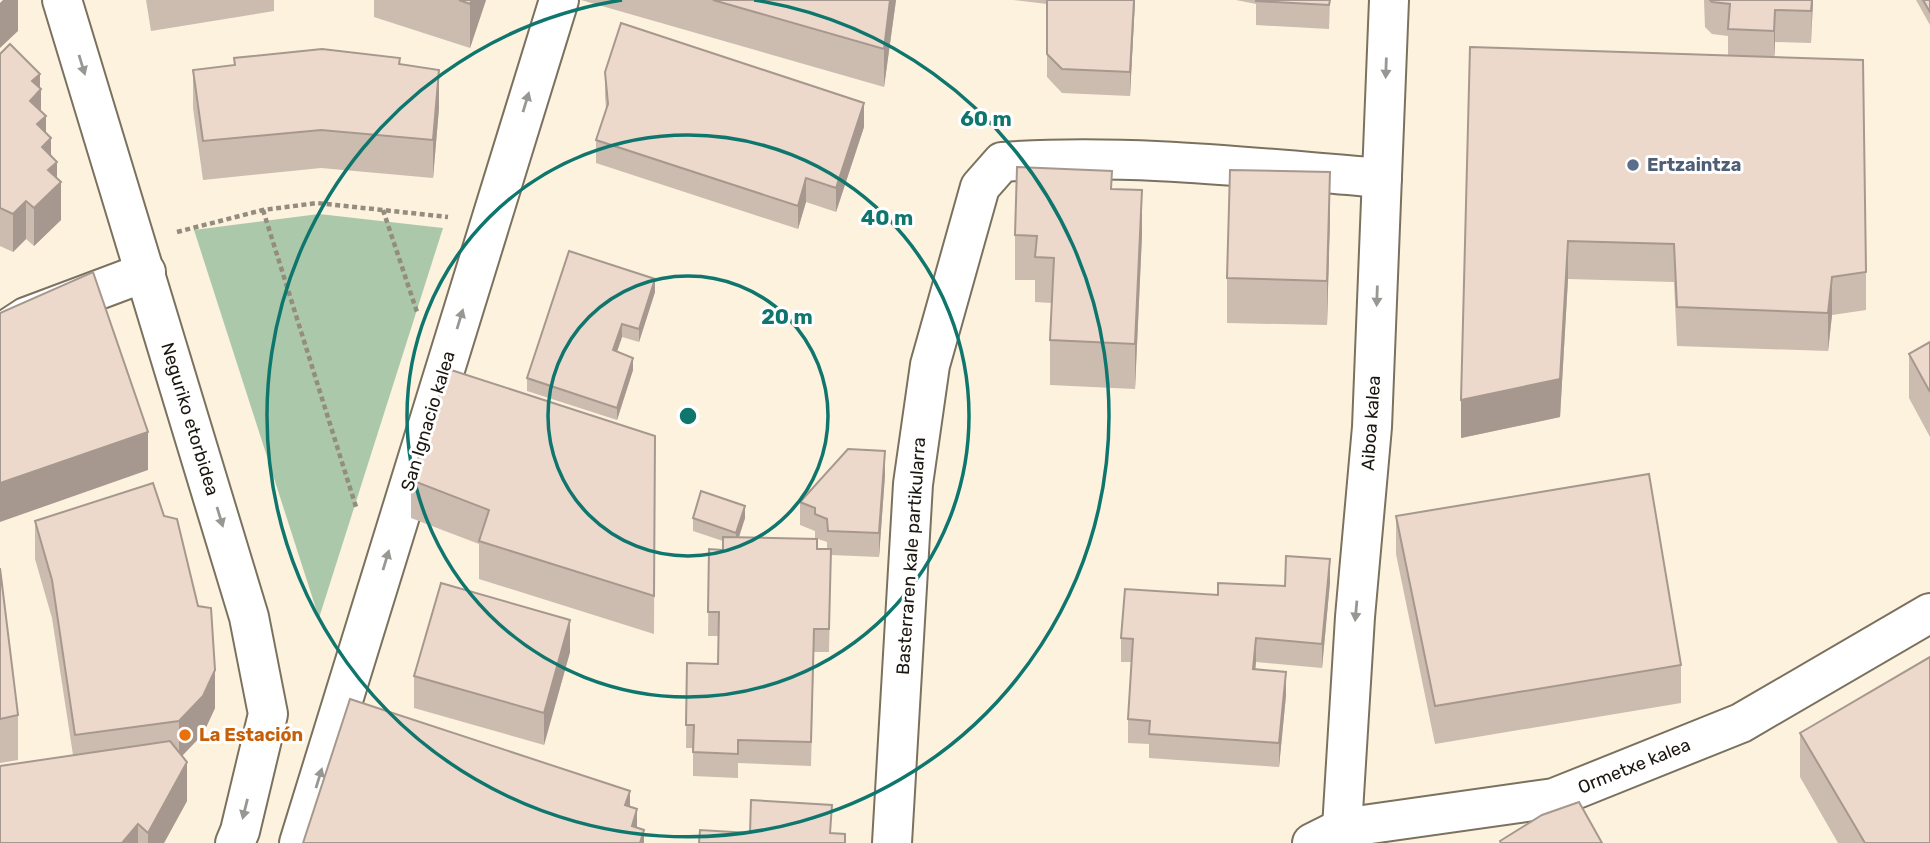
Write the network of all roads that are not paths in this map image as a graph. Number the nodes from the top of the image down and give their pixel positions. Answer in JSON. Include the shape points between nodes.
{"nodes":[{"id":1,"x":62,"y":0,"type":"edge"},
{"id":2,"x":559,"y":0,"type":"edge"},
{"id":3,"x":1389,"y":0,"type":"edge"},
{"id":4,"x":1382,"y":178,"type":"junction"},
{"id":5,"x":141,"y":257,"type":"junction"},
{"id":6,"x":0,"y":334,"type":"edge"},
{"id":7,"x":1930,"y":612,"type":"edge"},
{"id":8,"x":1335,"y":838,"type":"edge"},
{"id":9,"x":234,"y":843,"type":"edge"},
{"id":10,"x":299,"y":843,"type":"edge"},
{"id":11,"x":892,"y":843,"type":"edge"}],
"edges":[{"from":1,"to":5,"type":"street","name":"Neguriko etorbidea","one_way":true},
{"from":10,"to":2,"type":"street","name":"San Ignacio kalea","one_way":true},
{"from":3,"to":4,"type":"street","name":"Aiboa kalea","one_way":true},
{"from":4,"to":8,"type":"street","name":"Aiboa kalea","one_way":true,"via":[[1372,427]]},
{"from":4,"to":11,"type":"street","name":"Basterraren kale partikularra","via":[[1057,158],[1002,162],[980,187],[929,365],[913,484]]},
{"from":5,"to":6,"type":"street"},
{"from":5,"to":9,"type":"street","name":"Neguriko etorbidea","one_way":true,"via":[[250,617],[268,714]]},
{"from":7,"to":8,"type":"street","name":"Ormetxe kalea","via":[[1741,723],[1554,798]]}]}
